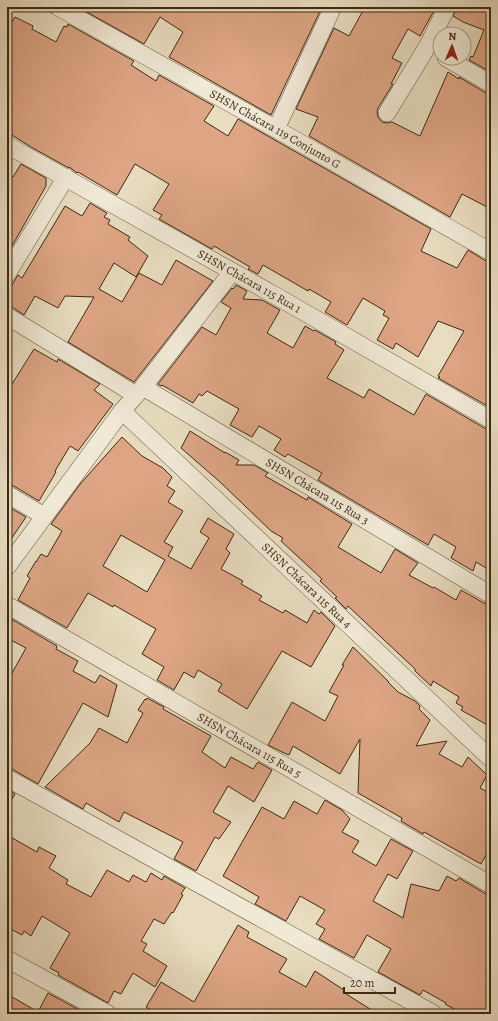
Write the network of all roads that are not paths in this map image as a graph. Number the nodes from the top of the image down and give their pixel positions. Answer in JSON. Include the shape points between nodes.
{"nodes":[{"id":1,"x":58,"y":7,"type":"edge"},
{"id":2,"x":333,"y":7,"type":"edge"},
{"id":3,"x":447,"y":7,"type":"edge"},
{"id":4,"x":441,"y":26,"type":"edge"},
{"id":5,"x":432,"y":51,"type":"edge"},
{"id":6,"x":460,"y":66,"type":"edge"},
{"id":7,"x":491,"y":84,"type":"edge"},
{"id":8,"x":387,"y":113,"type":"dead end"},
{"id":9,"x":276,"y":129,"type":"junction"},
{"id":10,"x":7,"y":145,"type":"edge"},
{"id":11,"x":66,"y":177,"type":"junction"},
{"id":12,"x":491,"y":252,"type":"edge"},
{"id":13,"x":232,"y":272,"type":"junction"},
{"id":14,"x":7,"y":274,"type":"edge"},
{"id":15,"x":7,"y":316,"type":"edge"},
{"id":16,"x":139,"y":391,"type":"junction"},
{"id":17,"x":122,"y":411,"type":"junction"},
{"id":18,"x":491,"y":420,"type":"edge"},
{"id":19,"x":7,"y":494,"type":"edge"},
{"id":20,"x":44,"y":516,"type":"junction"},
{"id":21,"x":7,"y":567,"type":"edge"},
{"id":22,"x":491,"y":595,"type":"edge"},
{"id":23,"x":7,"y":605,"type":"edge"},
{"id":24,"x":491,"y":759,"type":"edge"},
{"id":25,"x":7,"y":778,"type":"edge"},
{"id":26,"x":491,"y":885,"type":"edge"},
{"id":27,"x":7,"y":959,"type":"edge"},
{"id":28,"x":108,"y":1014,"type":"edge"},
{"id":29,"x":434,"y":1014,"type":"edge"}],
"edges":[{"from":1,"to":9,"type":"street","name":"SHSN Chácara 119 Conjunto G"},
{"from":2,"to":9,"type":"street"},
{"from":3,"to":4,"type":"street"},
{"from":5,"to":8,"type":"street"},
{"from":6,"to":7,"type":"street"},
{"from":9,"to":12,"type":"street","name":"SHSN Chácara 119 Conjunto G"},
{"from":10,"to":11,"type":"street","name":"SHSN Chácara 115 Rua 1"},
{"from":11,"to":13,"type":"street","name":"SHSN Chácara 115 Rua 1"},
{"from":11,"to":14,"type":"street"},
{"from":13,"to":16,"type":"street"},
{"from":13,"to":18,"type":"street","name":"SHSN Chácara 115 Rua 1"},
{"from":15,"to":16,"type":"street","name":"SHSN Chácara 115 Rua 3"},
{"from":16,"to":17,"type":"street"},
{"from":16,"to":22,"type":"street","name":"SHSN Chácara 115 Rua 3"},
{"from":17,"to":20,"type":"street"},
{"from":17,"to":24,"type":"street","name":"SHSN Chácara 115 Rua 4"},
{"from":19,"to":20,"type":"street"},
{"from":20,"to":21,"type":"street"},
{"from":23,"to":26,"type":"street","name":"SHSN Chácara 115 Rua 5"},
{"from":25,"to":29,"type":"street"},
{"from":27,"to":28,"type":"street"}]}
